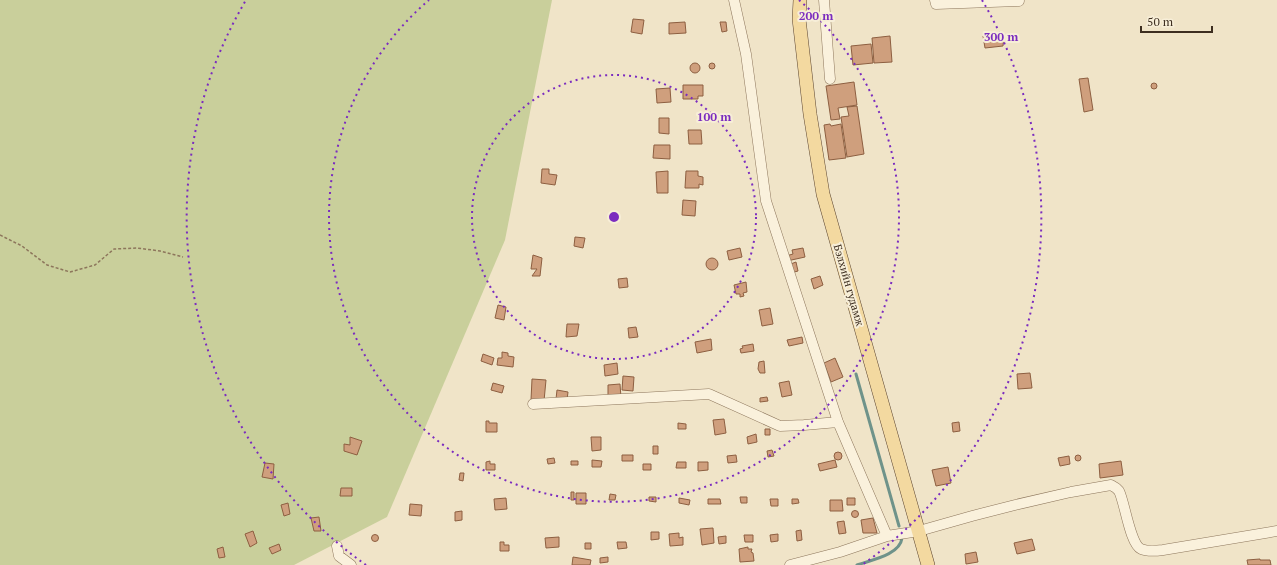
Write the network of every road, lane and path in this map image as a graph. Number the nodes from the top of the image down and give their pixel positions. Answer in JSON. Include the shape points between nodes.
{"nodes":[{"id":1,"x":734,"y":0,"type":"edge"},
{"id":2,"x":800,"y":0,"type":"edge"},
{"id":3,"x":824,"y":0,"type":"edge"},
{"id":4,"x":935,"y":0,"type":"edge"},
{"id":5,"x":1018,"y":1,"type":"edge"},
{"id":6,"x":830,"y":79,"type":"dead end"},
{"id":7,"x":0,"y":235,"type":"edge"},
{"id":8,"x":184,"y":256,"type":"dead end"},
{"id":9,"x":533,"y":404,"type":"dead end"},
{"id":10,"x":838,"y":422,"type":"junction"},
{"id":11,"x":919,"y":531,"type":"junction"},
{"id":12,"x":1277,"y":531,"type":"edge"},
{"id":13,"x":886,"y":536,"type":"junction"},
{"id":14,"x":337,"y":546,"type":"dead end"},
{"id":15,"x":351,"y":565,"type":"edge"},
{"id":16,"x":790,"y":565,"type":"edge"},
{"id":17,"x":928,"y":565,"type":"edge"}],
"edges":[{"from":1,"to":10,"type":"street","via":[[746,54],[766,201]]},
{"from":2,"to":11,"type":"main road","name":"Бэлхийн гудамж","via":[[810,114],[823,194]]},
{"from":3,"to":6,"type":"street"},
{"from":4,"to":5,"type":"street","via":[[936,4]]},
{"from":7,"to":8,"type":"path","via":[[22,246],[47,265],[70,272],[95,265],[114,249],[160,250]]},
{"from":9,"to":10,"type":"street","via":[[709,394],[780,426]]},
{"from":10,"to":13,"type":"street"},
{"from":11,"to":12,"type":"street","via":[[1015,505],[1110,485],[1119,491],[1132,538],[1136,546],[1142,550],[1163,550]]},
{"from":11,"to":13,"type":"street"},
{"from":11,"to":17,"type":"main road","name":"Бэлхийн гудамж"},
{"from":13,"to":16,"type":"street","via":[[840,552]]},
{"from":14,"to":15,"type":"street","via":[[339,556]]}]}
